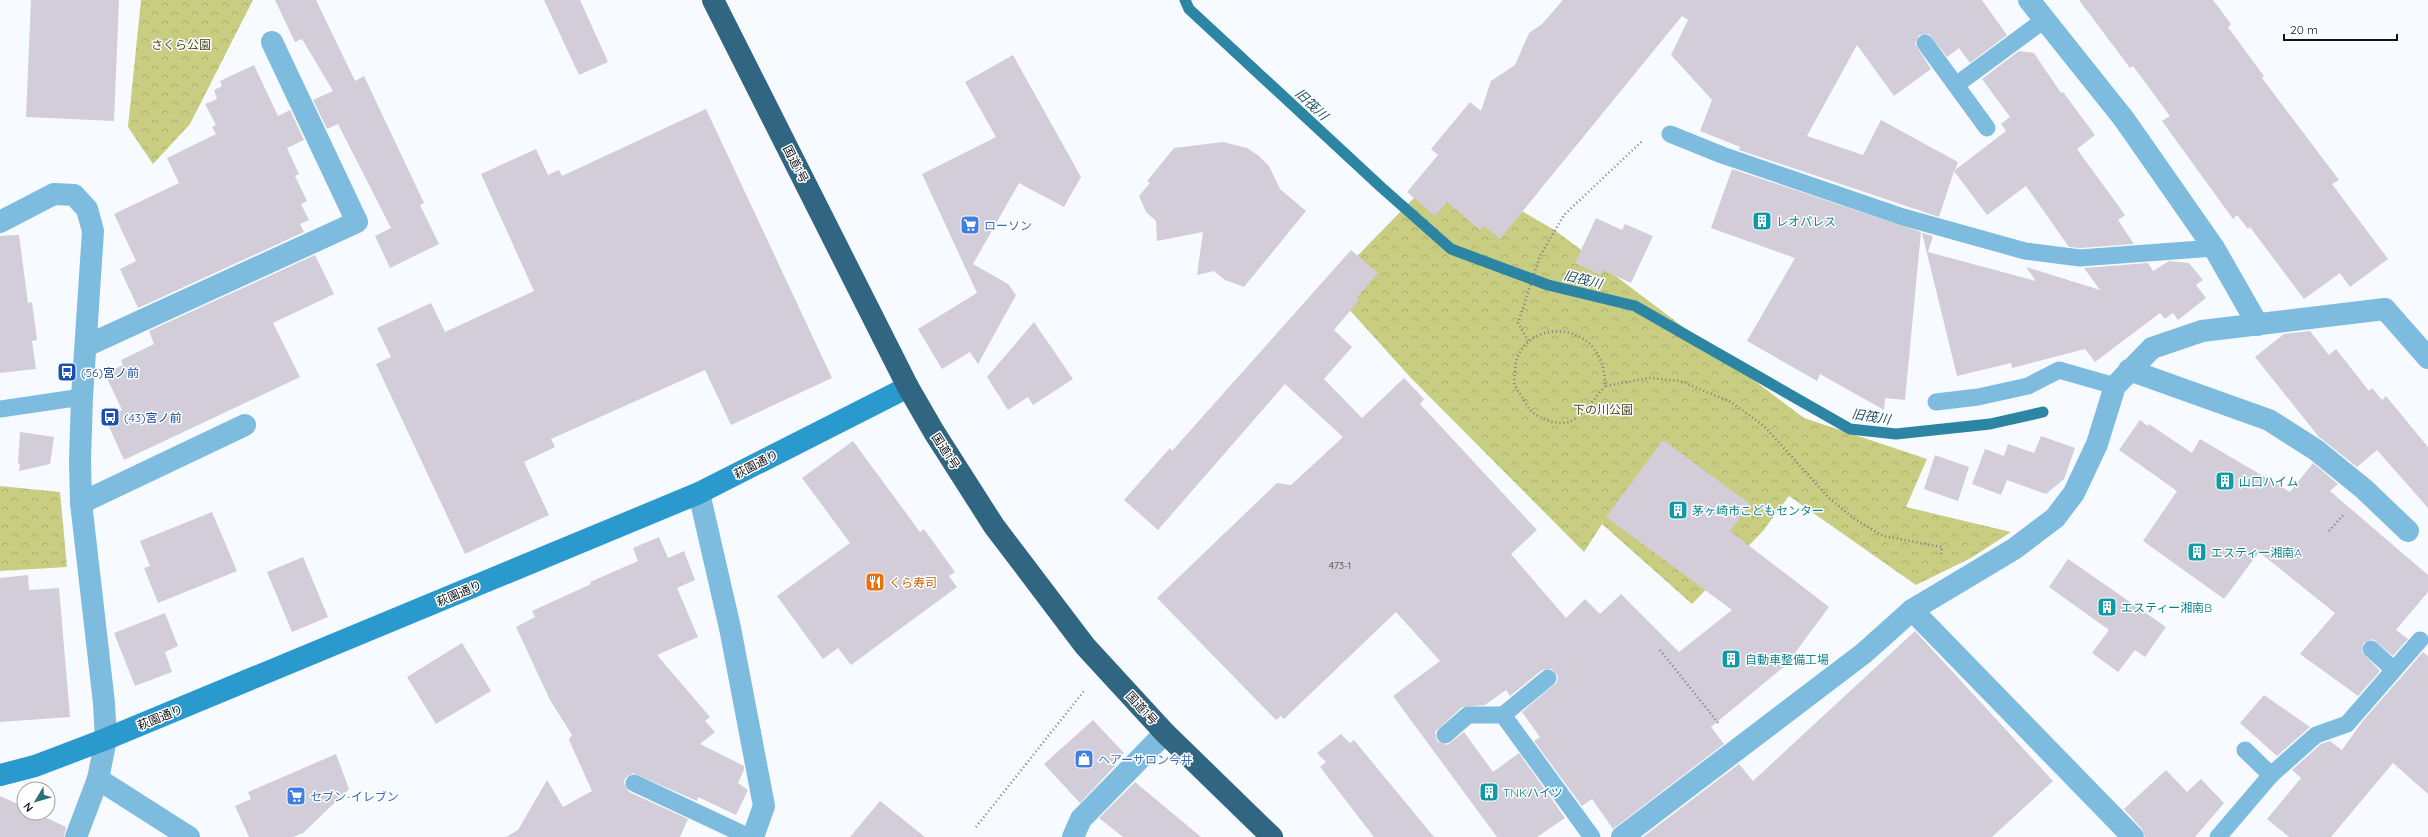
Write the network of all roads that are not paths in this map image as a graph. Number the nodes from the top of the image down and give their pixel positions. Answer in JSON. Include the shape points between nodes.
{"nodes":[{"id":1,"x":713,"y":0,"type":"edge"},
{"id":2,"x":2029,"y":0,"type":"edge"},
{"id":3,"x":2044,"y":20,"type":"junction"},
{"id":4,"x":272,"y":42,"type":"dead end"},
{"id":5,"x":1925,"y":42,"type":"dead end"},
{"id":6,"x":1956,"y":85,"type":"junction"},
{"id":7,"x":1987,"y":128,"type":"dead end"},
{"id":8,"x":1670,"y":134,"type":"road end"},
{"id":9,"x":0,"y":222,"type":"edge"},
{"id":10,"x":2214,"y":248,"type":"junction"},
{"id":11,"x":2258,"y":325,"type":"junction"},
{"id":12,"x":86,"y":346,"type":"junction"},
{"id":13,"x":2428,"y":358,"type":"edge"},
{"id":14,"x":2129,"y":370,"type":"junction"},
{"id":15,"x":2115,"y":386,"type":"junction"},
{"id":16,"x":908,"y":387,"type":"junction"},
{"id":17,"x":82,"y":397,"type":"junction"},
{"id":18,"x":1936,"y":402,"type":"dead end"},
{"id":19,"x":0,"y":409,"type":"edge"},
{"id":20,"x":245,"y":425,"type":"dead end"},
{"id":21,"x":698,"y":493,"type":"junction"},
{"id":22,"x":81,"y":503,"type":"junction"},
{"id":23,"x":2408,"y":531,"type":"dead end"},
{"id":24,"x":1912,"y":610,"type":"junction"},
{"id":25,"x":2420,"y":640,"type":"dead end"},
{"id":26,"x":2371,"y":649,"type":"dead end"},
{"id":27,"x":2394,"y":669,"type":"junction"},
{"id":28,"x":1548,"y":678,"type":"dead end"},
{"id":29,"x":1503,"y":715,"type":"junction"},
{"id":30,"x":1165,"y":733,"type":"junction"},
{"id":31,"x":1445,"y":735,"type":"dead end"},
{"id":32,"x":106,"y":739,"type":"junction"},
{"id":33,"x":2245,"y":750,"type":"dead end"},
{"id":34,"x":2271,"y":774,"type":"junction"},
{"id":35,"x":0,"y":775,"type":"edge"},
{"id":36,"x":98,"y":779,"type":"junction"},
{"id":37,"x":634,"y":783,"type":"dead end"},
{"id":38,"x":76,"y":837,"type":"edge"},
{"id":39,"x":189,"y":837,"type":"edge"},
{"id":40,"x":749,"y":837,"type":"edge"},
{"id":41,"x":753,"y":837,"type":"edge"},
{"id":42,"x":1073,"y":837,"type":"edge"},
{"id":43,"x":1272,"y":837,"type":"edge"},
{"id":44,"x":1592,"y":837,"type":"edge"},
{"id":45,"x":1622,"y":837,"type":"edge"},
{"id":46,"x":2133,"y":837,"type":"edge"},
{"id":47,"x":2218,"y":837,"type":"edge"}],
"edges":[{"from":1,"to":16,"type":"highway","name":"国道1号"},
{"from":2,"to":3,"type":"street"},
{"from":3,"to":6,"type":"lane"},
{"from":3,"to":10,"type":"street","via":[[2124,119]]},
{"from":4,"to":12,"type":"street","via":[[357,222]]},
{"from":5,"to":6,"type":"lane"},
{"from":6,"to":7,"type":"lane"},
{"from":8,"to":10,"type":"lane","via":[[1722,155],[1903,217],[2026,251],[2080,258]]},
{"from":9,"to":12,"type":"street","via":[[54,194],[74,195],[87,209],[93,231]]},
{"from":10,"to":11,"type":"street"},
{"from":11,"to":13,"type":"street","via":[[2385,309]]},
{"from":11,"to":14,"type":"street","via":[[2202,331],[2152,348]]},
{"from":12,"to":17,"type":"street"},
{"from":14,"to":15,"type":"street"},
{"from":14,"to":23,"type":"street","via":[[2269,420],[2316,450],[2364,489]]},
{"from":15,"to":18,"type":"lane","via":[[2059,370],[2028,386],[1978,397]]},
{"from":15,"to":24,"type":"street","via":[[2097,444],[2074,492],[2054,518],[2014,549]]},
{"from":16,"to":21,"type":"street","name":"萩園通り"},
{"from":16,"to":30,"type":"highway","name":"国道1号","via":[[994,526],[1085,646]]},
{"from":17,"to":19,"type":"lane"},
{"from":17,"to":22,"type":"street"},
{"from":20,"to":22,"type":"street"},
{"from":21,"to":32,"type":"street","name":"萩園通り"},
{"from":21,"to":41,"type":"street","via":[[730,628],[764,806]]},
{"from":22,"to":32,"type":"street"},
{"from":24,"to":45,"type":"street","via":[[1864,653]]},
{"from":24,"to":46,"type":"street"},
{"from":25,"to":27,"type":"lane"},
{"from":26,"to":27,"type":"lane"},
{"from":27,"to":34,"type":"lane","via":[[2347,724],[2316,735]]},
{"from":28,"to":29,"type":"lane"},
{"from":29,"to":31,"type":"lane","via":[[1468,715]]},
{"from":29,"to":44,"type":"lane"},
{"from":30,"to":42,"type":"street","via":[[1081,819]]},
{"from":30,"to":43,"type":"highway","name":"国道1号"},
{"from":32,"to":35,"type":"street","name":"萩園通り","via":[[35,766]]},
{"from":32,"to":36,"type":"street"},
{"from":33,"to":34,"type":"lane"},
{"from":34,"to":47,"type":"lane"},
{"from":36,"to":38,"type":"street"},
{"from":36,"to":39,"type":"street"},
{"from":37,"to":40,"type":"lane"}]}
